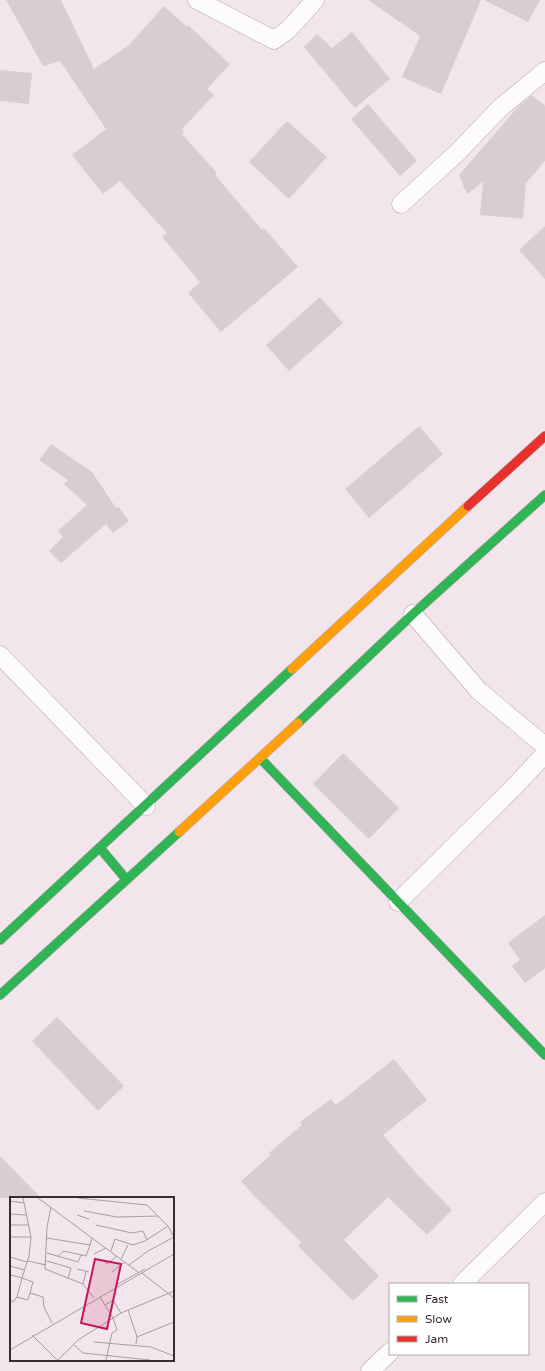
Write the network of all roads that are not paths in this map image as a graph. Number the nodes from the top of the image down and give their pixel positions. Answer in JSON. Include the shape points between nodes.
{"nodes":[{"id":1,"x":197,"y":0,"type":"edge"},
{"id":2,"x":315,"y":0,"type":"edge"},
{"id":3,"x":545,"y":72,"type":"edge"},
{"id":4,"x":401,"y":204,"type":"dead end"},
{"id":5,"x":545,"y":436,"type":"edge"},
{"id":6,"x":545,"y":495,"type":"edge"},
{"id":7,"x":413,"y":614,"type":"junction"},
{"id":8,"x":0,"y":655,"type":"edge"},
{"id":9,"x":545,"y":746,"type":"edge"},
{"id":10,"x":545,"y":754,"type":"edge"},
{"id":11,"x":260,"y":758,"type":"junction"},
{"id":12,"x":146,"y":806,"type":"junction"},
{"id":13,"x":100,"y":848,"type":"junction"},
{"id":14,"x":126,"y":879,"type":"junction"},
{"id":15,"x":398,"y":902,"type":"junction"},
{"id":16,"x":0,"y":940,"type":"edge"},
{"id":17,"x":0,"y":995,"type":"edge"},
{"id":18,"x":545,"y":1055,"type":"edge"},
{"id":19,"x":545,"y":1202,"type":"edge"},
{"id":20,"x":463,"y":1283,"type":"edge"},
{"id":21,"x":389,"y":1353,"type":"edge"},
{"id":22,"x":370,"y":1371,"type":"edge"}],
"edges":[{"from":1,"to":2,"type":"street","via":[[274,40],[288,30]]},
{"from":3,"to":4,"type":"street","via":[[500,108],[457,153]]},
{"from":5,"to":12,"type":"main road"},
{"from":6,"to":7,"type":"main road"},
{"from":7,"to":9,"type":"street","via":[[479,691]]},
{"from":7,"to":11,"type":"main road"},
{"from":8,"to":12,"type":"street"},
{"from":10,"to":15,"type":"street"},
{"from":11,"to":14,"type":"main road"},
{"from":11,"to":15,"type":"main road"},
{"from":12,"to":13,"type":"main road"},
{"from":13,"to":14,"type":"main road"},
{"from":13,"to":16,"type":"main road"},
{"from":14,"to":17,"type":"main road"},
{"from":15,"to":18,"type":"main road"},
{"from":19,"to":20,"type":"street"},
{"from":21,"to":22,"type":"street"}]}
